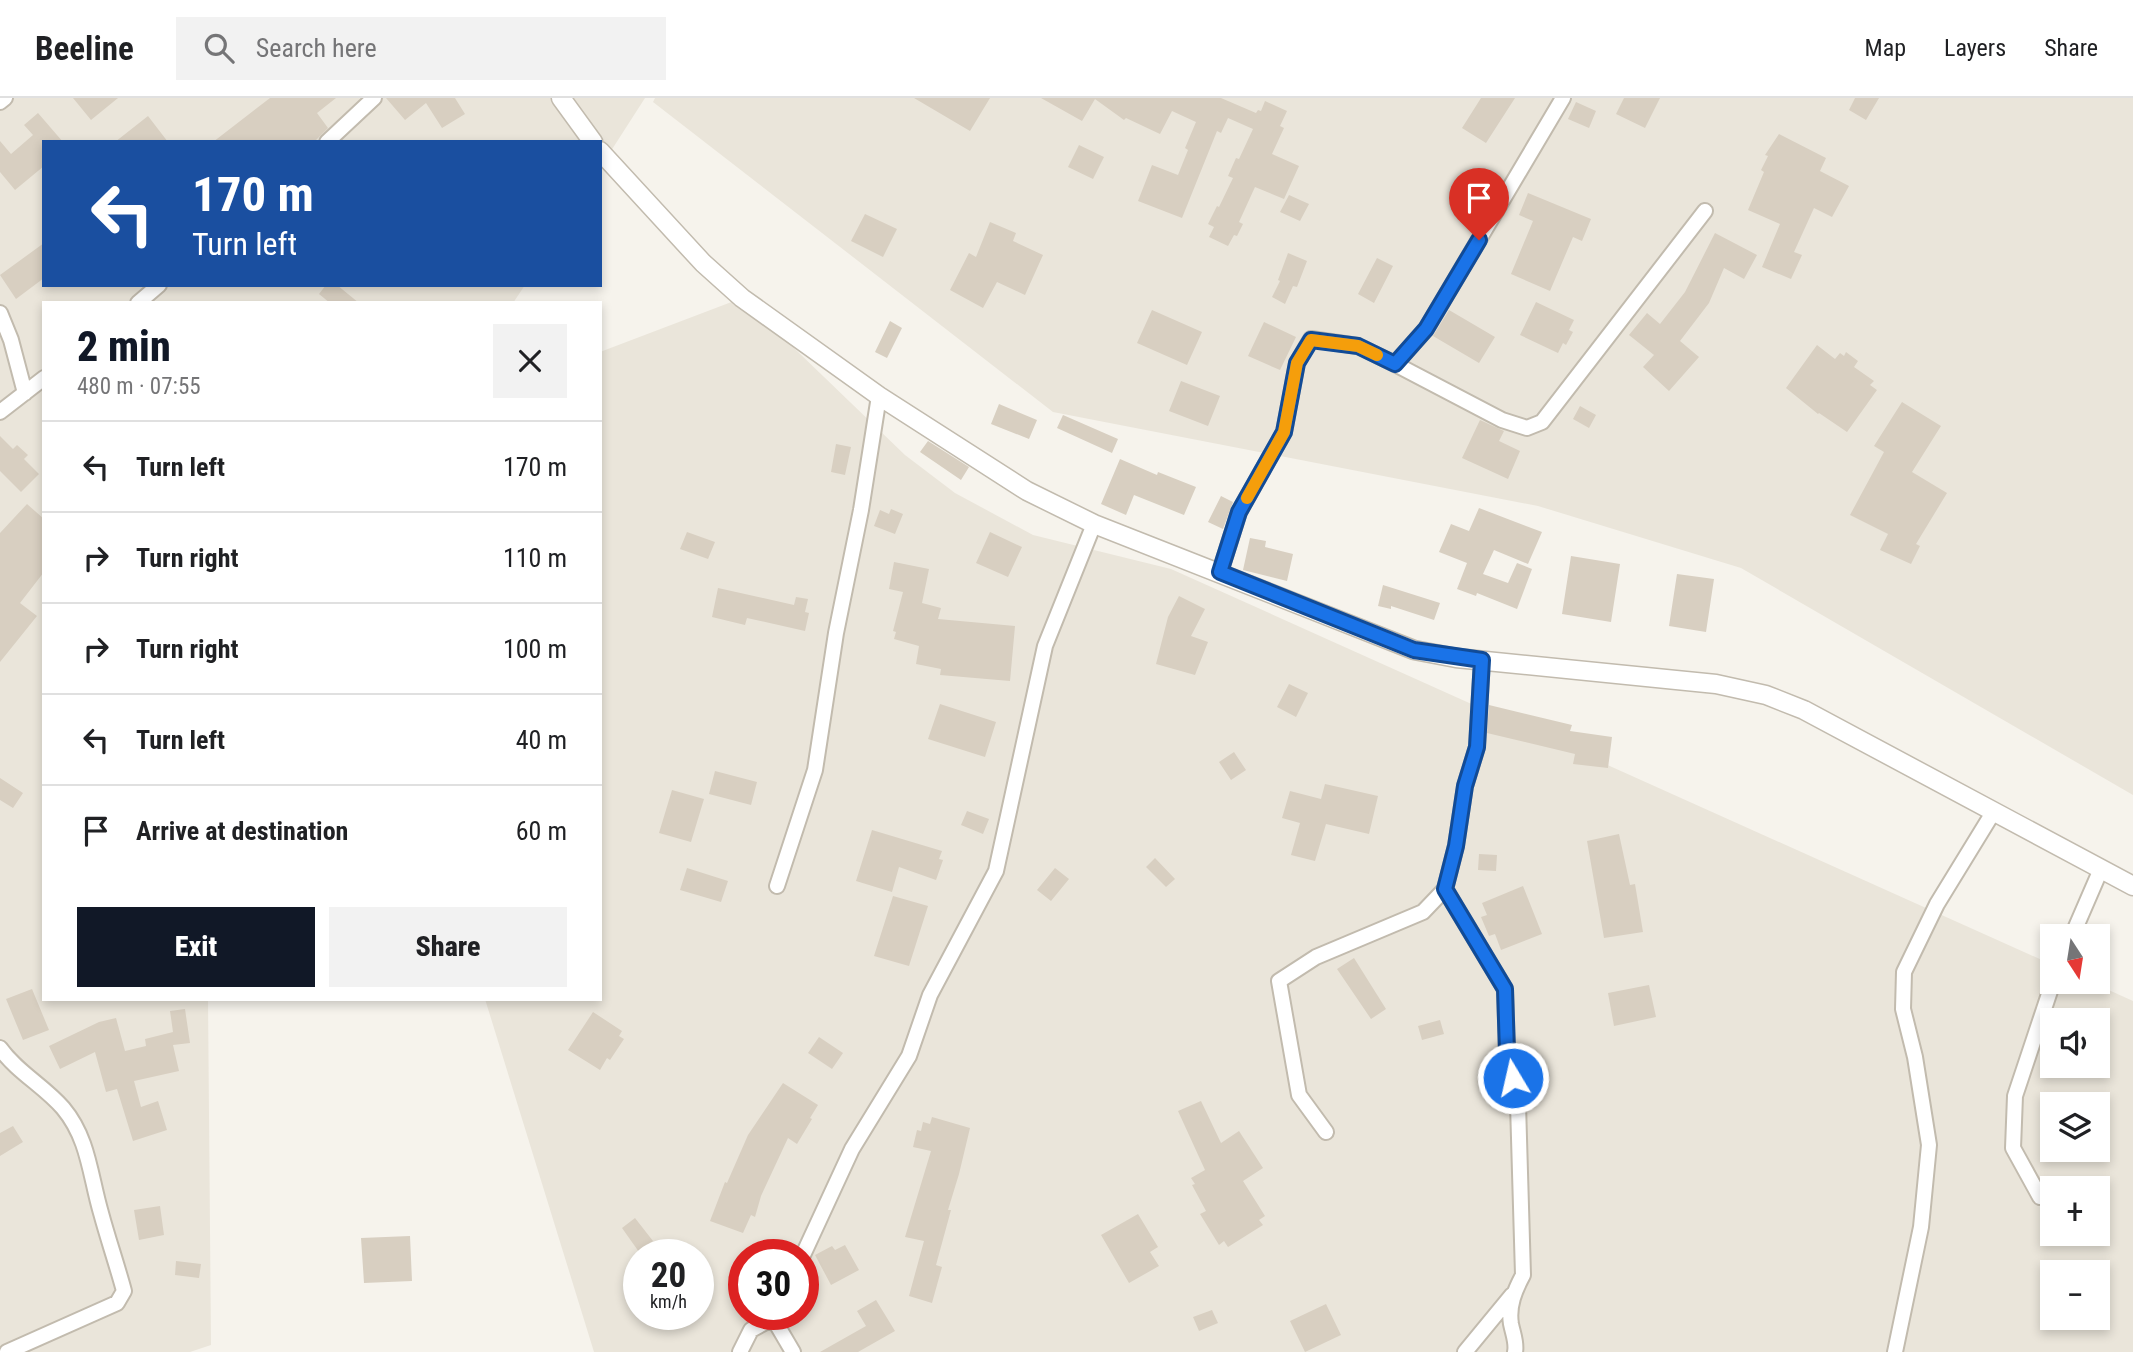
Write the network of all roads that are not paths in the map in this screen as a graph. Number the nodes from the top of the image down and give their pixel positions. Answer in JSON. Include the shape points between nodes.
{"nodes":[{"id":1,"x":5,"y":98,"type":"edge"},
{"id":2,"x":374,"y":98,"type":"edge"},
{"id":3,"x":561,"y":98,"type":"edge"},
{"id":4,"x":1563,"y":98,"type":"edge"},
{"id":5,"x":0,"y":102,"type":"edge"},
{"id":6,"x":329,"y":140,"type":"edge"},
{"id":7,"x":592,"y":140,"type":"edge"},
{"id":8,"x":602,"y":153,"type":"edge"},
{"id":9,"x":1705,"y":211,"type":"dead end"},
{"id":10,"x":157,"y":287,"type":"edge"},
{"id":11,"x":140,"y":301,"type":"edge"},
{"id":12,"x":0,"y":313,"type":"edge"},
{"id":13,"x":1395,"y":364,"type":"junction"},
{"id":14,"x":42,"y":380,"type":"edge"},
{"id":15,"x":25,"y":393,"type":"junction"},
{"id":16,"x":879,"y":396,"type":"junction"},
{"id":17,"x":0,"y":412,"type":"edge"},
{"id":18,"x":1094,"y":524,"type":"junction"},
{"id":19,"x":1220,"y":572,"type":"junction"},
{"id":20,"x":1482,"y":660,"type":"junction"},
{"id":21,"x":1994,"y":811,"type":"junction"},
{"id":22,"x":2101,"y":869,"type":"junction"},
{"id":23,"x":777,"y":886,"type":"dead end"},
{"id":24,"x":2133,"y":886,"type":"edge"},
{"id":25,"x":1445,"y":889,"type":"junction"},
{"id":26,"x":2077,"y":924,"type":"edge"},
{"id":27,"x":2048,"y":994,"type":"edge"},
{"id":28,"x":0,"y":1048,"type":"edge"},
{"id":29,"x":1326,"y":1132,"type":"dead end"},
{"id":30,"x":2040,"y":1197,"type":"dead end"},
{"id":31,"x":810,"y":1239,"type":"edge"},
{"id":32,"x":1513,"y":1294,"type":"junction"},
{"id":33,"x":753,"y":1330,"type":"edge"},
{"id":34,"x":781,"y":1330,"type":"edge"},
{"id":35,"x":7,"y":1352,"type":"edge"},
{"id":36,"x":740,"y":1352,"type":"edge"},
{"id":37,"x":793,"y":1352,"type":"edge"},
{"id":38,"x":1465,"y":1352,"type":"edge"},
{"id":39,"x":1515,"y":1352,"type":"edge"},
{"id":40,"x":1895,"y":1352,"type":"edge"}],
"edges":[{"from":1,"to":5,"type":"street"},
{"from":2,"to":6,"type":"street"},
{"from":3,"to":7,"type":"street"},
{"from":4,"to":13,"type":"street","via":[[1426,329]]},
{"from":8,"to":16,"type":"street","via":[[722,281]]},
{"from":9,"to":13,"type":"street","via":[[1542,422],[1527,428],[1502,420]]},
{"from":10,"to":11,"type":"street"},
{"from":12,"to":15,"type":"street"},
{"from":13,"to":19,"type":"street","via":[[1358,346],[1311,340],[1297,363],[1284,432],[1239,512]]},
{"from":14,"to":15,"type":"street"},
{"from":15,"to":17,"type":"street"},
{"from":16,"to":18,"type":"street","via":[[1027,491]]},
{"from":16,"to":23,"type":"street","via":[[816,770]]},
{"from":18,"to":19,"type":"street"},
{"from":18,"to":31,"type":"street","via":[[1045,646],[996,871],[930,995],[909,1056],[852,1149]]},
{"from":19,"to":20,"type":"street","via":[[1414,650]]},
{"from":20,"to":21,"type":"street","via":[[1716,684],[1766,695],[1804,710]]},
{"from":20,"to":25,"type":"street","via":[[1477,747]]},
{"from":21,"to":22,"type":"street"},
{"from":21,"to":40,"type":"street","via":[[1937,904],[1904,972],[1903,1009],[1929,1145],[1921,1227]]},
{"from":22,"to":24,"type":"street"},
{"from":22,"to":26,"type":"street"},
{"from":25,"to":29,"type":"street","via":[[1423,912],[1316,957],[1279,981],[1300,1095]]},
{"from":25,"to":32,"type":"street","via":[[1505,989],[1507,1052],[1518,1104],[1523,1275]]},
{"from":27,"to":30,"type":"street","via":[[2015,1096],[2013,1148]]},
{"from":28,"to":35,"type":"street","via":[[62,1107],[83,1138],[124,1291],[117,1303]]},
{"from":32,"to":38,"type":"street"},
{"from":32,"to":39,"type":"street","via":[[1510,1321]]},
{"from":33,"to":36,"type":"street"},
{"from":34,"to":37,"type":"street"}]}
